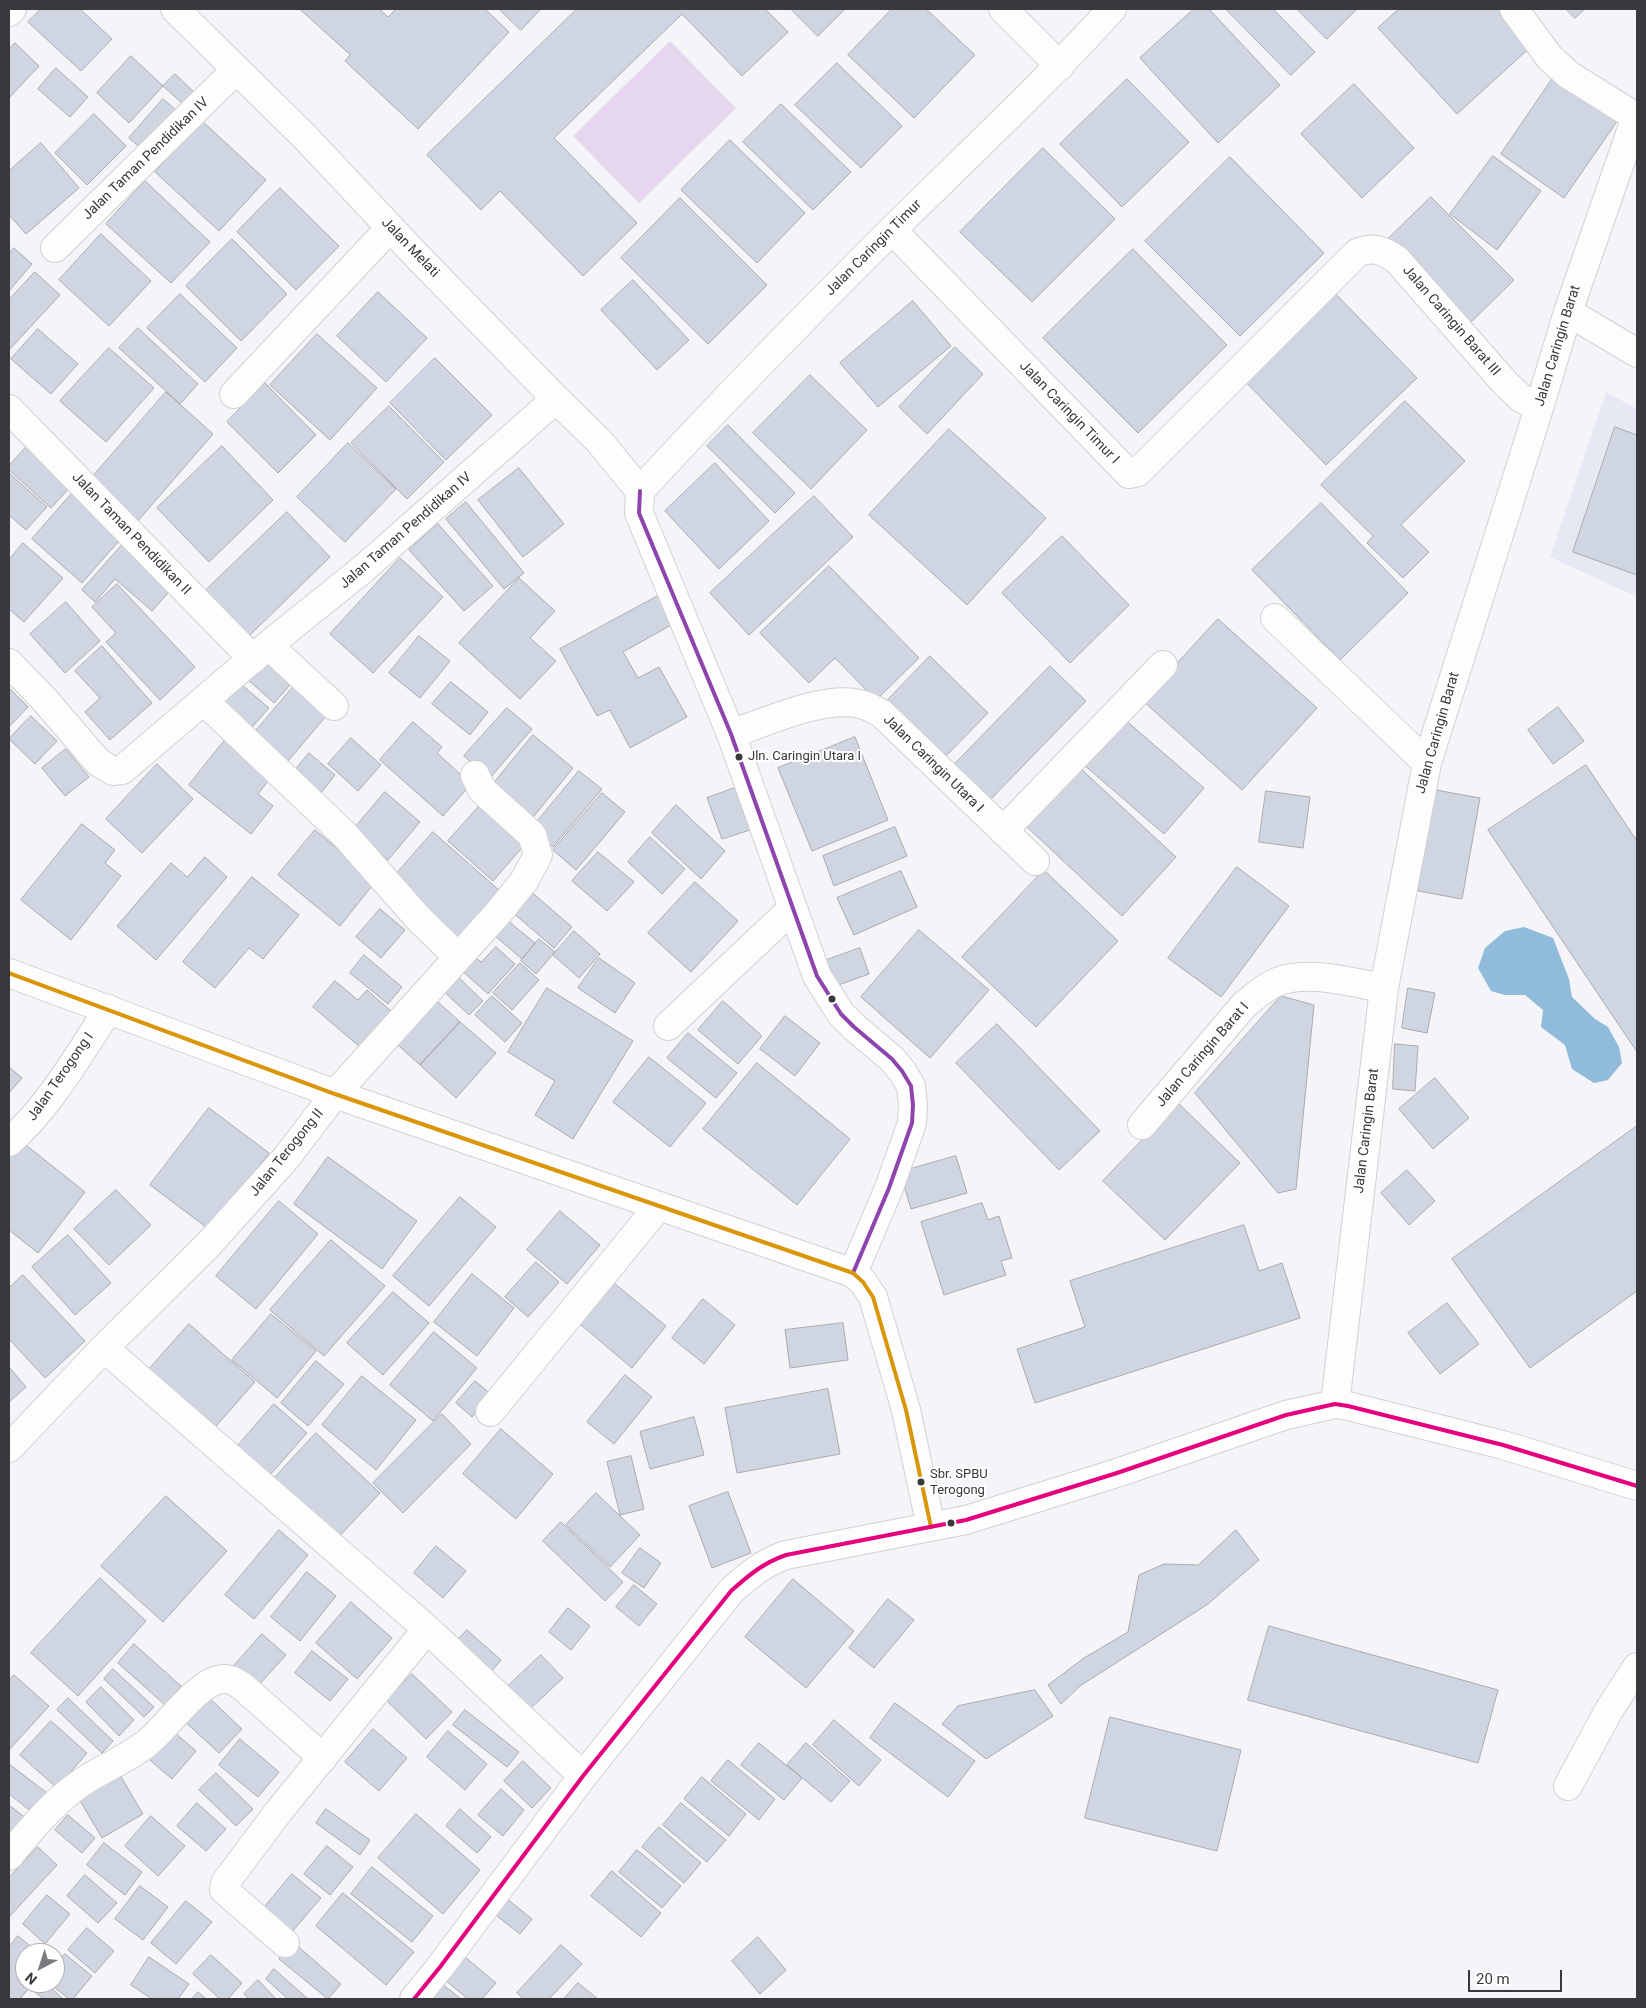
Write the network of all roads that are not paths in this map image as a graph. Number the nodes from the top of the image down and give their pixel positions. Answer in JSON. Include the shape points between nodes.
{"nodes":[{"id":1,"x":12,"y":9,"type":"edge"},
{"id":2,"x":175,"y":9,"type":"edge"},
{"id":3,"x":1003,"y":9,"type":"edge"},
{"id":4,"x":1112,"y":9,"type":"edge"},
{"id":5,"x":1514,"y":9,"type":"edge"},
{"id":6,"x":9,"y":12,"type":"edge"},
{"id":7,"x":1060,"y":66,"type":"junction"},
{"id":8,"x":236,"y":70,"type":"junction"},
{"id":9,"x":1637,"y":116,"type":"edge"},
{"id":10,"x":390,"y":228,"type":"junction"},
{"id":11,"x":892,"y":230,"type":"junction"},
{"id":12,"x":55,"y":248,"type":"dead end"},
{"id":13,"x":1357,"y":253,"type":"joint"},
{"id":14,"x":1568,"y":312,"type":"junction"},
{"id":15,"x":1637,"y":353,"type":"edge"},
{"id":16,"x":234,"y":394,"type":"dead end"},
{"id":17,"x":556,"y":399,"type":"junction"},
{"id":18,"x":1539,"y":408,"type":"junction"},
{"id":19,"x":9,"y":409,"type":"edge"},
{"id":20,"x":640,"y":491,"type":"junction"},
{"id":21,"x":1275,"y":618,"type":"dead end"},
{"id":22,"x":261,"y":652,"type":"junction"},
{"id":23,"x":9,"y":663,"type":"edge"},
{"id":24,"x":1163,"y":665,"type":"dead end"},
{"id":25,"x":204,"y":701,"type":"junction"},
{"id":26,"x":334,"y":706,"type":"dead end"},
{"id":27,"x":731,"y":734,"type":"junction"},
{"id":28,"x":1427,"y":763,"type":"junction"},
{"id":29,"x":475,"y":776,"type":"dead end"},
{"id":30,"x":1003,"y":831,"type":"junction"},
{"id":31,"x":1035,"y":861,"type":"dead end"},
{"id":32,"x":793,"y":908,"type":"junction"},
{"id":33,"x":458,"y":957,"type":"junction"},
{"id":34,"x":9,"y":973,"type":"edge"},
{"id":35,"x":1384,"y":988,"type":"junction"},
{"id":36,"x":109,"y":1009,"type":"junction"},
{"id":37,"x":668,"y":1026,"type":"dead end"},
{"id":38,"x":335,"y":1094,"type":"junction"},
{"id":39,"x":1142,"y":1125,"type":"dead end"},
{"id":40,"x":9,"y":1142,"type":"edge"},
{"id":41,"x":659,"y":1206,"type":"junction"},
{"id":42,"x":853,"y":1273,"type":"junction"},
{"id":43,"x":104,"y":1348,"type":"junction"},
{"id":44,"x":1335,"y":1404,"type":"junction"},
{"id":45,"x":490,"y":1412,"type":"dead end"},
{"id":46,"x":9,"y":1448,"type":"edge"},
{"id":47,"x":1637,"y":1486,"type":"edge"},
{"id":48,"x":931,"y":1527,"type":"junction"},
{"id":49,"x":427,"y":1630,"type":"junction"},
{"id":50,"x":1637,"y":1667,"type":"edge"},
{"id":51,"x":323,"y":1758,"type":"junction"},
{"id":52,"x":583,"y":1776,"type":"junction"},
{"id":53,"x":1568,"y":1786,"type":"dead end"},
{"id":54,"x":9,"y":1856,"type":"edge"},
{"id":55,"x":284,"y":1943,"type":"dead end"},
{"id":56,"x":414,"y":1999,"type":"edge"}],
"edges":[{"from":1,"to":6,"type":"street"},
{"from":2,"to":8,"type":"street","name":"Jalan Melati"},
{"from":3,"to":7,"type":"street"},
{"from":4,"to":7,"type":"street","name":"Jalan Caringin Timur"},
{"from":5,"to":9,"type":"street","via":[[1550,58],[1569,75]]},
{"from":7,"to":11,"type":"street","name":"Jalan Caringin Timur"},
{"from":8,"to":10,"type":"street","name":"Jalan Melati","via":[[305,137]]},
{"from":8,"to":12,"type":"street","name":"Jalan Taman Pendidikan IV"},
{"from":9,"to":14,"type":"street","name":"Jalan Caringin Barat"},
{"from":10,"to":16,"type":"street"},
{"from":10,"to":17,"type":"street","name":"Jalan Melati"},
{"from":11,"to":13,"type":"street","name":"Jalan Caringin Timur I","via":[[1129,474],[1138,472]]},
{"from":11,"to":20,"type":"street","name":"Jalan Caringin Timur","via":[[730,393]]},
{"from":13,"to":18,"type":"street","name":"Jalan Caringin Barat III","via":[[1367,248],[1376,249],[1397,260],[1506,384]]},
{"from":14,"to":15,"type":"street"},
{"from":14,"to":18,"type":"street","name":"Jalan Caringin Barat"},
{"from":17,"to":20,"type":"street","name":"Jalan Melati","via":[[599,441]]},
{"from":17,"to":22,"type":"street","name":"Jalan Taman Pendidikan IV","via":[[363,570]]},
{"from":18,"to":28,"type":"street","name":"Jalan Caringin Barat"},
{"from":19,"to":22,"type":"street","name":"Jalan Taman Pendidikan II"},
{"from":20,"to":27,"type":"street","via":[[639,513]]},
{"from":21,"to":28,"type":"street"},
{"from":22,"to":25,"type":"street","name":"Jalan Taman Pendidikan IV"},
{"from":22,"to":26,"type":"street","name":"Jalan Taman Pendidikan II"},
{"from":23,"to":25,"type":"street","name":"Jalan Taman Pendidikan IV","via":[[98,762],[113,772],[122,770]]},
{"from":24,"to":30,"type":"street"},
{"from":25,"to":33,"type":"street","via":[[344,834],[418,918]]},
{"from":27,"to":30,"type":"street","name":"Jalan Caringin Utara I","via":[[833,702],[859,703],[881,713]]},
{"from":27,"to":32,"type":"street"},
{"from":28,"to":35,"type":"street","name":"Jalan Caringin Barat"},
{"from":29,"to":33,"type":"street","name":"Jalan Terogong II","via":[[482,790],[532,835],[538,855],[514,894]]},
{"from":30,"to":31,"type":"street","name":"Jalan Caringin Utara I"},
{"from":32,"to":37,"type":"street"},
{"from":32,"to":42,"type":"street","via":[[817,976],[842,1014],[892,1059],[911,1086],[912,1123]]},
{"from":33,"to":38,"type":"street","name":"Jalan Terogong II"},
{"from":34,"to":36,"type":"street"},
{"from":35,"to":39,"type":"street","name":"Jalan Caringin Barat I","via":[[1307,976],[1266,988],[1245,1004]]},
{"from":35,"to":44,"type":"street","name":"Jalan Caringin Barat"},
{"from":36,"to":38,"type":"street"},
{"from":36,"to":40,"type":"street","name":"Jalan Terogong I","via":[[45,1105]]},
{"from":38,"to":41,"type":"street"},
{"from":38,"to":43,"type":"street","name":"Jalan Terogong II","via":[[286,1158],[209,1244]]},
{"from":41,"to":42,"type":"street"},
{"from":41,"to":45,"type":"street"},
{"from":42,"to":48,"type":"street","via":[[873,1297],[906,1410]]},
{"from":43,"to":46,"type":"street","name":"Jalan Terogong II"},
{"from":43,"to":49,"type":"street"},
{"from":44,"to":47,"type":"street","via":[[1503,1445]]},
{"from":44,"to":48,"type":"street","via":[[1286,1415],[1117,1473],[966,1520]]},
{"from":48,"to":52,"type":"street","via":[[786,1555],[754,1570],[731,1591]]},
{"from":49,"to":51,"type":"street"},
{"from":49,"to":52,"type":"street"},
{"from":50,"to":53,"type":"street"},
{"from":51,"to":54,"type":"street","via":[[242,1686],[225,1678],[216,1680],[148,1742],[60,1800]]},
{"from":51,"to":55,"type":"street","via":[[229,1876],[224,1887]]},
{"from":52,"to":56,"type":"street"}]}
